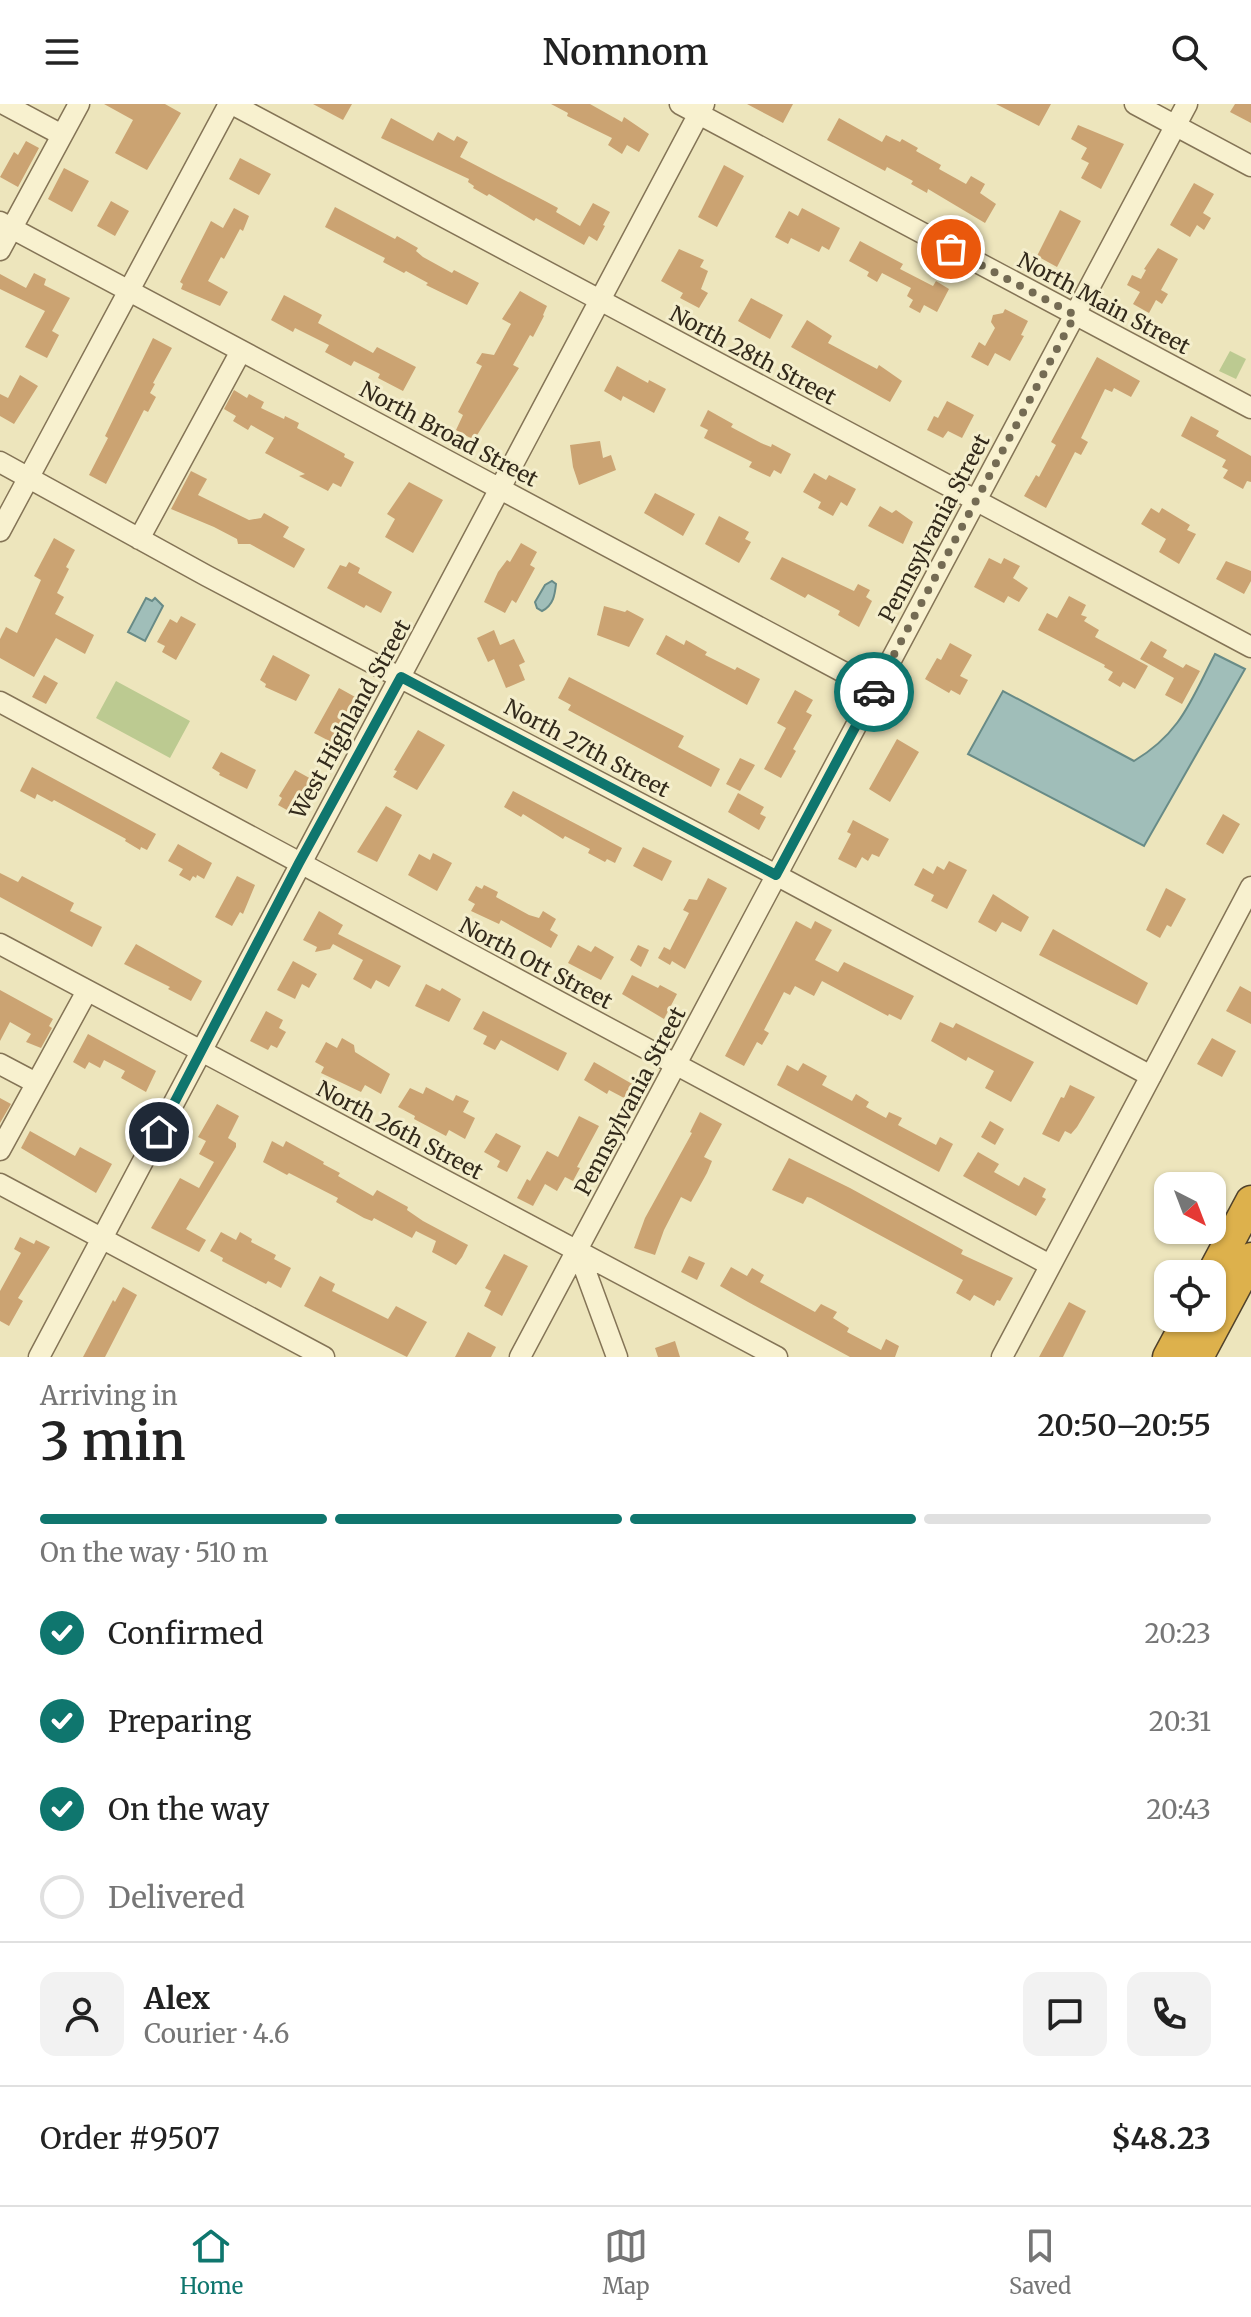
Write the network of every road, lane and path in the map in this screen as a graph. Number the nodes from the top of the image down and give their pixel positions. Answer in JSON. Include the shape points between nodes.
{"nodes":[{"id":1,"x":4,"y":104,"type":"edge"},
{"id":2,"x":79,"y":104,"type":"edge"},
{"id":3,"x":231,"y":104,"type":"edge"},
{"id":4,"x":680,"y":104,"type":"edge"},
{"id":5,"x":1135,"y":104,"type":"edge"},
{"id":6,"x":1187,"y":104,"type":"edge"},
{"id":7,"x":701,"y":109,"type":"edge"},
{"id":8,"x":1176,"y":126,"type":"junction"},
{"id":9,"x":62,"y":135,"type":"junction"},
{"id":10,"x":1251,"y":166,"type":"edge"},
{"id":11,"x":6,"y":225,"type":"edge"},
{"id":12,"x":0,"y":250,"type":"edge"},
{"id":13,"x":129,"y":290,"type":"junction"},
{"id":14,"x":600,"y":300,"type":"junction"},
{"id":15,"x":1075,"y":315,"type":"junction"},
{"id":16,"x":241,"y":351,"type":"junction"},
{"id":17,"x":1251,"y":408,"type":"edge"},
{"id":18,"x":0,"y":462,"type":"edge"},
{"id":19,"x":29,"y":477,"type":"junction"},
{"id":20,"x":501,"y":489,"type":"junction"},
{"id":21,"x":977,"y":500,"type":"junction"},
{"id":22,"x":0,"y":531,"type":"edge"},
{"id":23,"x":139,"y":539,"type":"junction"},
{"id":24,"x":1251,"y":647,"type":"edge"},
{"id":25,"x":401,"y":677,"type":"junction"},
{"id":26,"x":875,"y":689,"type":"junction"},
{"id":27,"x":0,"y":702,"type":"edge"},
{"id":28,"x":299,"y":863,"type":"junction"},
{"id":29,"x":776,"y":875,"type":"junction"},
{"id":30,"x":1251,"y":887,"type":"edge"},
{"id":31,"x":0,"y":944,"type":"edge"},
{"id":32,"x":87,"y":991,"type":"junction"},
{"id":33,"x":201,"y":1051,"type":"junction"},
{"id":34,"x":0,"y":1064,"type":"edge"},
{"id":35,"x":676,"y":1065,"type":"junction"},
{"id":36,"x":1151,"y":1076,"type":"junction"},
{"id":37,"x":36,"y":1083,"type":"junction"},
{"id":38,"x":0,"y":1150,"type":"edge"},
{"id":39,"x":0,"y":1184,"type":"edge"},
{"id":40,"x":1251,"y":1201,"type":"edge"},
{"id":41,"x":102,"y":1239,"type":"junction"},
{"id":42,"x":578,"y":1251,"type":"junction"},
{"id":43,"x":1251,"y":1258,"type":"edge"},
{"id":44,"x":1219,"y":1260,"type":"edge"},
{"id":45,"x":1050,"y":1265,"type":"junction"},
{"id":46,"x":1181,"y":1332,"type":"edge"},
{"id":47,"x":286,"y":1348,"type":"edge"},
{"id":48,"x":39,"y":1357,"type":"edge"},
{"id":49,"x":324,"y":1357,"type":"edge"},
{"id":50,"x":520,"y":1357,"type":"edge"},
{"id":51,"x":617,"y":1357,"type":"edge"},
{"id":52,"x":777,"y":1357,"type":"edge"},
{"id":53,"x":1002,"y":1357,"type":"edge"},
{"id":54,"x":1168,"y":1357,"type":"edge"},
{"id":55,"x":1198,"y":1357,"type":"edge"}],
"edges":[{"from":1,"to":9,"type":"street"},
{"from":2,"to":9,"type":"street"},
{"from":3,"to":13,"type":"street"},
{"from":3,"to":14,"type":"street","name":"North 28th Street"},
{"from":4,"to":7,"type":"street","name":"North Main Street"},
{"from":5,"to":8,"type":"street"},
{"from":6,"to":8,"type":"street","name":"Pennsylvania Street"},
{"from":7,"to":14,"type":"street","name":"West Highland Street"},
{"from":7,"to":15,"type":"street","name":"North Main Street"},
{"from":8,"to":10,"type":"street"},
{"from":8,"to":15,"type":"street","name":"Pennsylvania Street"},
{"from":9,"to":11,"type":"street"},
{"from":11,"to":12,"type":"street"},
{"from":11,"to":13,"type":"street","name":"North Broad Street"},
{"from":13,"to":16,"type":"street","name":"North Broad Street"},
{"from":13,"to":19,"type":"street"},
{"from":14,"to":20,"type":"street","name":"West Highland Street"},
{"from":14,"to":21,"type":"street","name":"North 28th Street"},
{"from":15,"to":17,"type":"street","name":"North Main Street"},
{"from":15,"to":21,"type":"street","name":"Pennsylvania Street"},
{"from":16,"to":20,"type":"street","name":"North Broad Street"},
{"from":16,"to":23,"type":"street"},
{"from":18,"to":19,"type":"street","name":"North 27th Street"},
{"from":19,"to":22,"type":"street"},
{"from":19,"to":23,"type":"street","name":"North 27th Street"},
{"from":20,"to":25,"type":"street","name":"West Highland Street"},
{"from":20,"to":26,"type":"street","name":"North Broad Street"},
{"from":21,"to":24,"type":"street","name":"North 28th Street"},
{"from":21,"to":26,"type":"street","name":"Pennsylvania Street"},
{"from":23,"to":25,"type":"street","name":"North 27th Street"},
{"from":25,"to":28,"type":"street","name":"West Highland Street"},
{"from":25,"to":29,"type":"street","name":"North 27th Street"},
{"from":26,"to":29,"type":"street","name":"Pennsylvania Street"},
{"from":27,"to":28,"type":"street","name":"North Ott Street"},
{"from":28,"to":33,"type":"street","name":"West Highland Street"},
{"from":28,"to":35,"type":"street","name":"North Ott Street"},
{"from":29,"to":35,"type":"street","name":"Pennsylvania Street"},
{"from":29,"to":36,"type":"street","name":"North 27th Street"},
{"from":30,"to":36,"type":"street"},
{"from":31,"to":32,"type":"street","name":"North 26th Street"},
{"from":32,"to":33,"type":"street","name":"North 26th Street"},
{"from":32,"to":37,"type":"street"},
{"from":33,"to":41,"type":"street","name":"West Highland Street"},
{"from":33,"to":42,"type":"street","name":"North 26th Street"},
{"from":34,"to":37,"type":"street"},
{"from":35,"to":42,"type":"street","name":"Pennsylvania Street"},
{"from":35,"to":45,"type":"street","name":"North Ott Street"},
{"from":36,"to":45,"type":"street"},
{"from":37,"to":38,"type":"street"},
{"from":39,"to":41,"type":"street"},
{"from":40,"to":44,"type":"highway"},
{"from":41,"to":47,"type":"street"},
{"from":41,"to":48,"type":"street","name":"West Highland Street"},
{"from":42,"to":50,"type":"street","name":"Pennsylvania Street"},
{"from":42,"to":51,"type":"street"},
{"from":42,"to":52,"type":"street","name":"North 26th Street"},
{"from":43,"to":55,"type":"highway"},
{"from":45,"to":53,"type":"street"},
{"from":46,"to":54,"type":"highway"},
{"from":47,"to":49,"type":"street"}]}
